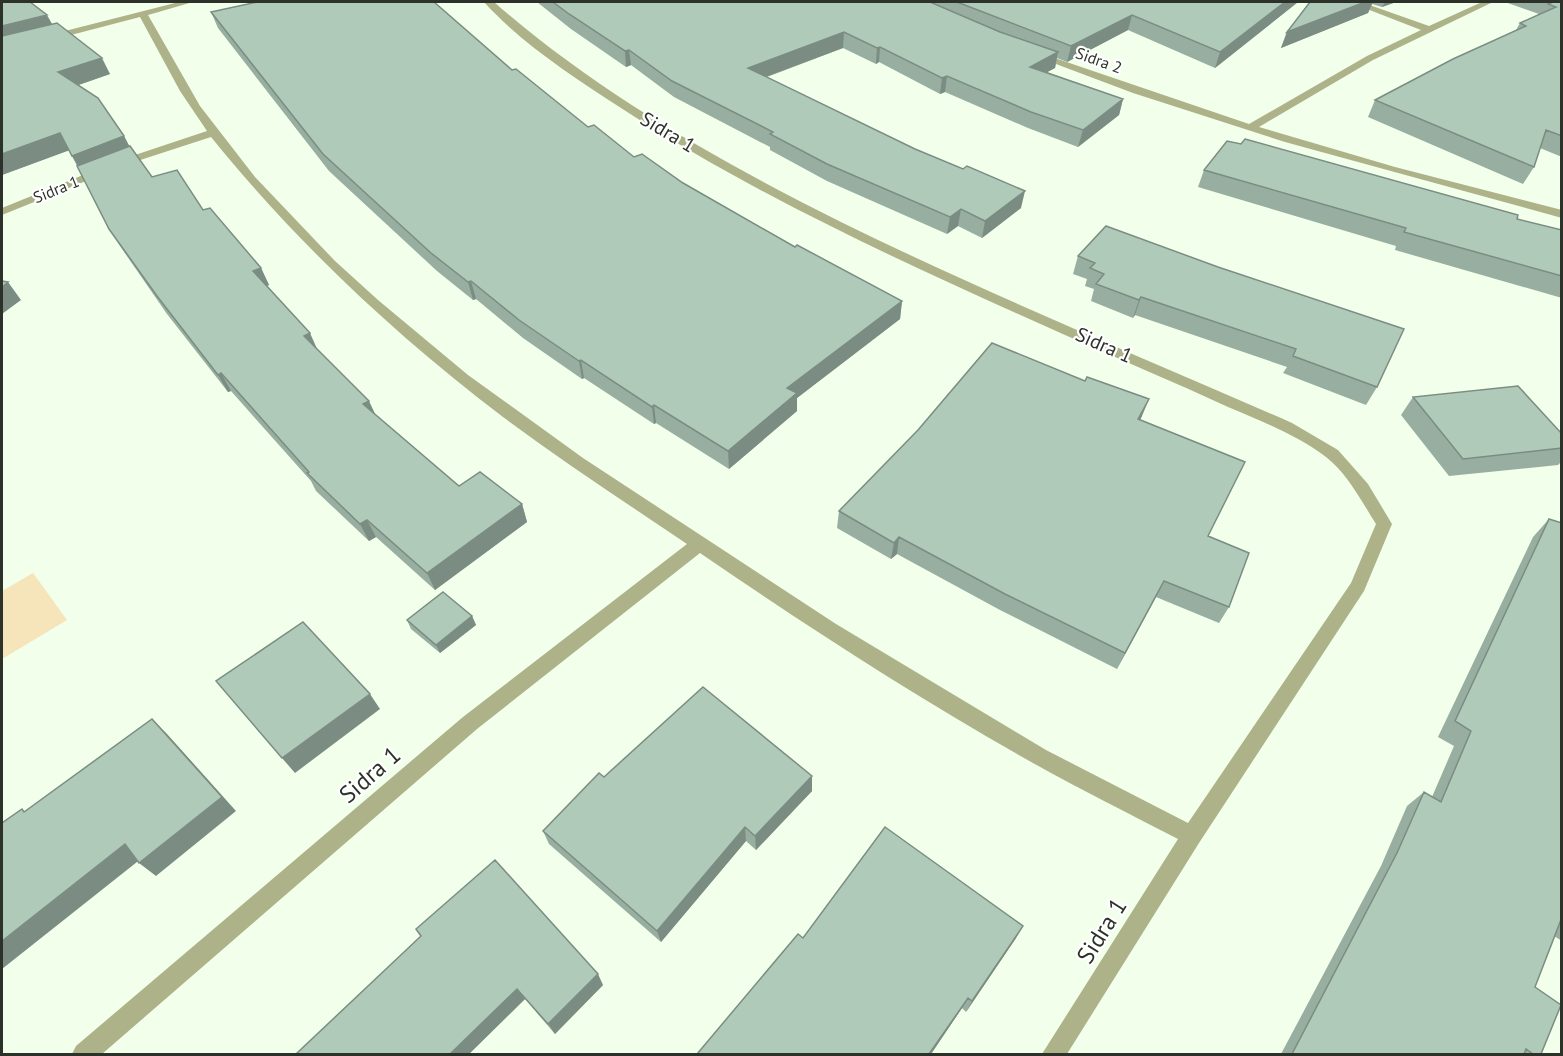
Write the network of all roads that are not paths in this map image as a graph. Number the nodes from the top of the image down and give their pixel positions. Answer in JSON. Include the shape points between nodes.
{"nodes":[{"id":1,"x":188,"y":2,"type":"edge"},
{"id":2,"x":489,"y":2,"type":"edge"},
{"id":3,"x":1354,"y":2,"type":"edge"},
{"id":4,"x":1488,"y":2,"type":"edge"},
{"id":5,"x":142,"y":13,"type":"junction"},
{"id":6,"x":1427,"y":29,"type":"junction"},
{"id":7,"x":2,"y":50,"type":"edge"},
{"id":8,"x":1026,"y":51,"type":"edge"},
{"id":9,"x":1250,"y":128,"type":"junction"},
{"id":10,"x":213,"y":133,"type":"junction"},
{"id":11,"x":2,"y":212,"type":"edge"},
{"id":12,"x":1562,"y":214,"type":"edge"},
{"id":13,"x":699,"y":544,"type":"junction"},
{"id":14,"x":1192,"y":836,"type":"junction"},
{"id":15,"x":84,"y":1054,"type":"edge"},
{"id":16,"x":1054,"y":1054,"type":"edge"}],
"edges":[{"from":1,"to":5,"type":"street"},
{"from":2,"to":14,"type":"street","name":"Sidra 1","via":[[560,60],[689,146],[868,242],[1287,427],[1333,454],[1362,488],[1384,524],[1358,586]]},
{"from":3,"to":6,"type":"street"},
{"from":4,"to":6,"type":"street"},
{"from":5,"to":7,"type":"street"},
{"from":5,"to":10,"type":"street"},
{"from":6,"to":9,"type":"street"},
{"from":8,"to":9,"type":"street","name":"Sidra 2"},
{"from":9,"to":12,"type":"street","name":"Sidra 2"},
{"from":10,"to":11,"type":"street","name":"Sidra 1","via":[[124,162]]},
{"from":10,"to":13,"type":"street","via":[[267,198],[338,271],[432,353],[554,446]]},
{"from":13,"to":14,"type":"street","via":[[1020,746]]},
{"from":13,"to":15,"type":"street","name":"Sidra 1","via":[[470,723]]},
{"from":14,"to":16,"type":"street","name":"Sidra 1"}]}
